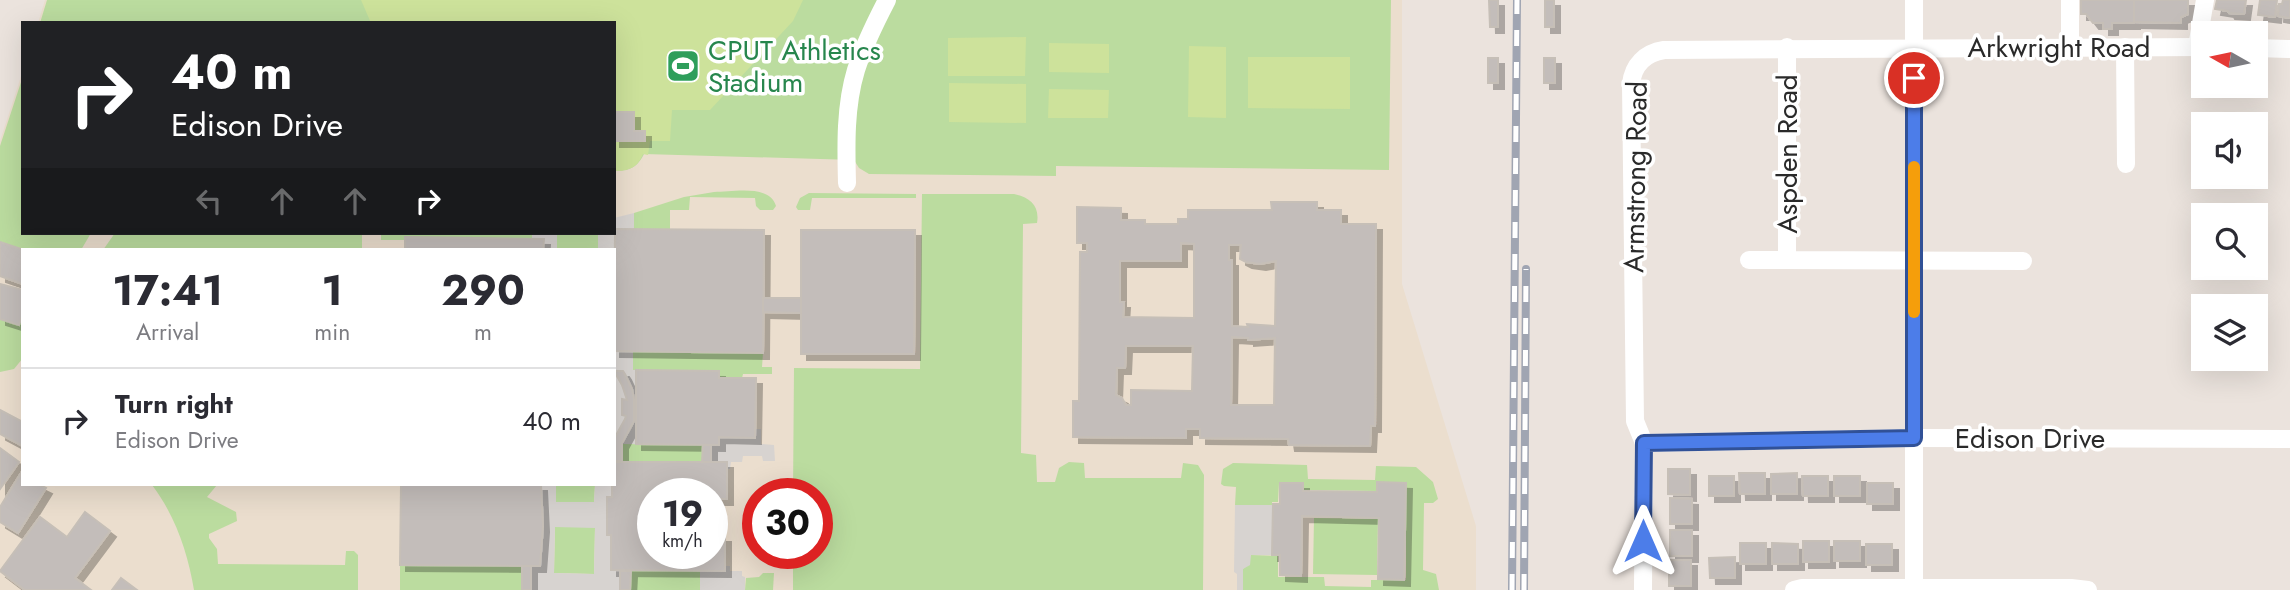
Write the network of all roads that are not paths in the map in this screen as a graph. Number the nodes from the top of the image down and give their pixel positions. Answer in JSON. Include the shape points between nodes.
{"nodes":[{"id":1,"x":887,"y":0,"type":"edge"},
{"id":2,"x":1914,"y":0,"type":"edge"},
{"id":3,"x":2070,"y":0,"type":"edge"},
{"id":4,"x":2205,"y":0,"type":"edge"},
{"id":5,"x":2203,"y":21,"type":"edge"},
{"id":6,"x":2070,"y":46,"type":"junction"},
{"id":7,"x":1787,"y":47,"type":"junction"},
{"id":8,"x":2125,"y":47,"type":"junction"},
{"id":9,"x":2191,"y":47,"type":"edge"},
{"id":10,"x":1914,"y":48,"type":"junction"},
{"id":11,"x":2268,"y":48,"type":"edge"},
{"id":12,"x":2290,"y":48,"type":"edge"},
{"id":13,"x":2126,"y":164,"type":"dead end"},
{"id":14,"x":847,"y":183,"type":"dead end"},
{"id":15,"x":1749,"y":260,"type":"dead end"},
{"id":16,"x":1787,"y":260,"type":"junction"},
{"id":17,"x":1914,"y":261,"type":"junction"},
{"id":18,"x":2023,"y":261,"type":"dead end"},
{"id":19,"x":1914,"y":438,"type":"junction"},
{"id":20,"x":2290,"y":439,"type":"edge"},
{"id":21,"x":1644,"y":443,"type":"junction"},
{"id":22,"x":1914,"y":589,"type":"edge"},
{"id":23,"x":1643,"y":590,"type":"edge"},
{"id":24,"x":1794,"y":590,"type":"edge"},
{"id":25,"x":2088,"y":590,"type":"edge"}],
"edges":[{"from":1,"to":14,"type":"street","via":[[855,72],[848,114]]},
{"from":2,"to":10,"type":"street"},
{"from":3,"to":6,"type":"street"},
{"from":4,"to":5,"type":"street"},
{"from":6,"to":8,"type":"street","name":"Arkwright Road"},
{"from":6,"to":10,"type":"street","name":"Arkwright Road"},
{"from":7,"to":10,"type":"street","name":"Armstrong Road"},
{"from":7,"to":16,"type":"street","name":"Aspden Road"},
{"from":7,"to":21,"type":"street","name":"Armstrong Road","via":[[1664,50],[1649,54],[1634,70],[1635,421]]},
{"from":8,"to":9,"type":"street","name":"Arkwright Road"},
{"from":8,"to":13,"type":"street"},
{"from":10,"to":17,"type":"street"},
{"from":11,"to":12,"type":"street"},
{"from":15,"to":16,"type":"street"},
{"from":16,"to":17,"type":"street","name":"Aspden Road"},
{"from":17,"to":18,"type":"street","name":"Aspden Road"},
{"from":17,"to":19,"type":"street"},
{"from":19,"to":20,"type":"street","name":"Edison Drive"},
{"from":19,"to":21,"type":"street","name":"Edison Drive"},
{"from":19,"to":22,"type":"street"},
{"from":21,"to":23,"type":"street"},
{"from":22,"to":24,"type":"street"},
{"from":22,"to":25,"type":"street"}]}
